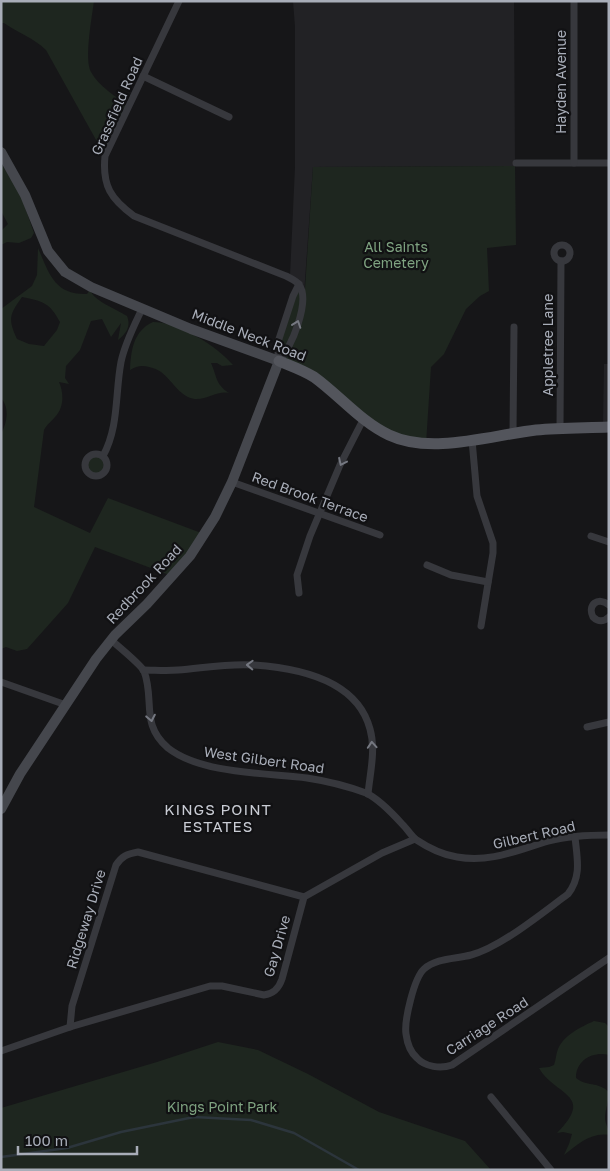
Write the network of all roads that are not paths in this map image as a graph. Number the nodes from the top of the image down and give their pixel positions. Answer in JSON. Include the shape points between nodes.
{"nodes":[{"id":1,"x":179,"y":1,"type":"edge"},
{"id":2,"x":574,"y":1,"type":"edge"},
{"id":3,"x":143,"y":76,"type":"junction"},
{"id":4,"x":229,"y":117,"type":"dead end"},
{"id":5,"x":1,"y":152,"type":"edge"},
{"id":6,"x":516,"y":163,"type":"dead end"},
{"id":7,"x":574,"y":163,"type":"junction"},
{"id":8,"x":609,"y":163,"type":"edge"},
{"id":9,"x":561,"y":261,"type":"dead end"},
{"id":10,"x":299,"y":284,"type":"junction"},
{"id":11,"x":142,"y":309,"type":"junction"},
{"id":12,"x":514,"y":327,"type":"dead end"},
{"id":13,"x":279,"y":362,"type":"junction"},
{"id":14,"x":364,"y":418,"type":"junction"},
{"id":15,"x":609,"y":427,"type":"edge"},
{"id":16,"x":560,"y":429,"type":"junction"},
{"id":17,"x":513,"y":433,"type":"junction"},
{"id":18,"x":472,"y":440,"type":"junction"},
{"id":19,"x":103,"y":456,"type":"dead end"},
{"id":20,"x":232,"y":482,"type":"junction"},
{"id":21,"x":320,"y":514,"type":"junction"},
{"id":22,"x":380,"y":535,"type":"dead end"},
{"id":23,"x":591,"y":536,"type":"dead end"},
{"id":24,"x":609,"y":542,"type":"edge"},
{"id":25,"x":427,"y":565,"type":"dead end"},
{"id":26,"x":488,"y":582,"type":"junction"},
{"id":27,"x":299,"y":593,"type":"dead end"},
{"id":28,"x":609,"y":605,"type":"edge"},
{"id":29,"x":609,"y":617,"type":"edge"},
{"id":30,"x":481,"y":626,"type":"dead end"},
{"id":31,"x":111,"y":640,"type":"junction"},
{"id":32,"x":143,"y":670,"type":"junction"},
{"id":33,"x":1,"y":682,"type":"edge"},
{"id":34,"x":66,"y":705,"type":"junction"},
{"id":35,"x":609,"y":722,"type":"edge"},
{"id":36,"x":587,"y":727,"type":"dead end"},
{"id":37,"x":368,"y":794,"type":"junction"},
{"id":38,"x":1,"y":809,"type":"edge"},
{"id":39,"x":609,"y":835,"type":"edge"},
{"id":40,"x":575,"y":837,"type":"junction"},
{"id":41,"x":415,"y":838,"type":"junction"},
{"id":42,"x":304,"y":897,"type":"junction"},
{"id":43,"x":609,"y":958,"type":"edge"},
{"id":44,"x":70,"y":1027,"type":"junction"},
{"id":45,"x":1,"y":1051,"type":"edge"},
{"id":46,"x":491,"y":1098,"type":"dead end"},
{"id":47,"x":551,"y":1170,"type":"edge"}],
"edges":[{"from":1,"to":3,"type":"street","name":"Grassfield Road"},
{"from":2,"to":7,"type":"street","name":"Hayden Avenue"},
{"from":3,"to":4,"type":"street"},
{"from":3,"to":10,"type":"street","name":"Grassfield Road","via":[[106,156],[105,178],[118,204],[134,216]]},
{"from":5,"to":11,"type":"main road","name":"Middle Neck Road","via":[[26,195],[54,261],[76,280]]},
{"from":6,"to":7,"type":"street"},
{"from":7,"to":8,"type":"street"},
{"from":9,"to":16,"type":"street","name":"Appletree Lane"},
{"from":10,"to":13,"type":"street","via":[[277,345]]},
{"from":13,"to":10,"type":"street","one_way":true,"via":[[286,354],[302,307],[303,294]]},
{"from":11,"to":13,"type":"main road","name":"Middle Neck Road"},
{"from":11,"to":19,"type":"street","via":[[124,352],[112,435]]},
{"from":12,"to":17,"type":"street"},
{"from":13,"to":14,"type":"main road","name":"Middle Neck Road","via":[[312,376]]},
{"from":13,"to":20,"type":"main road","name":"Redbrook Road"},
{"from":14,"to":18,"type":"main road","name":"Middle Neck Road","via":[[381,431],[410,442],[426,444]]},
{"from":14,"to":21,"type":"street","one_way":true,"via":[[340,464]]},
{"from":15,"to":16,"type":"main road","name":"Middle Neck Road"},
{"from":16,"to":17,"type":"main road","name":"Middle Neck Road"},
{"from":17,"to":18,"type":"main road","name":"Middle Neck Road"},
{"from":18,"to":26,"type":"street","via":[[477,496],[493,543]]},
{"from":20,"to":21,"type":"street","name":"Red Brook Terrace"},
{"from":20,"to":31,"type":"main road","name":"Redbrook Road","via":[[218,512],[190,556]]},
{"from":21,"to":22,"type":"street","name":"Red Brook Terrace"},
{"from":21,"to":27,"type":"street","via":[[298,570]]},
{"from":23,"to":24,"type":"street"},
{"from":25,"to":26,"type":"street","via":[[450,576]]},
{"from":26,"to":30,"type":"street"},
{"from":28,"to":29,"type":"street","via":[[598,601],[592,605],[591,611],[599,621]]},
{"from":31,"to":32,"type":"street"},
{"from":31,"to":34,"type":"main road","name":"Redbrook Road"},
{"from":32,"to":37,"type":"street","name":"West Gilbert Road","one_way":true,"via":[[153,730],[161,741],[182,756],[213,766],[329,782]]},
{"from":37,"to":32,"type":"street","one_way":true,"via":[[373,749],[370,728],[355,700],[340,687],[301,673],[254,665]]},
{"from":33,"to":34,"type":"street"},
{"from":34,"to":38,"type":"main road","name":"Redbrook Road"},
{"from":35,"to":36,"type":"street"},
{"from":37,"to":41,"type":"street","name":"Gilbert Road"},
{"from":39,"to":40,"type":"street","name":"Gilbert Road"},
{"from":40,"to":41,"type":"street","name":"Gilbert Road","via":[[499,857],[478,859],[446,854]]},
{"from":40,"to":43,"type":"street","name":"Carriage Road","via":[[578,872],[575,885],[568,894],[495,945],[470,956],[432,964],[417,977],[405,1032],[412,1052],[418,1060],[431,1066],[452,1065]]},
{"from":41,"to":42,"type":"street"},
{"from":42,"to":44,"type":"street","name":"Gay Drive","via":[[280,986],[270,994],[210,986]]},
{"from":42,"to":44,"type":"street","name":"Ridgeway Drive","via":[[138,852],[127,854],[116,865],[72,1006]]},
{"from":44,"to":45,"type":"street","name":"Gay Drive"},
{"from":46,"to":47,"type":"street"}]}
